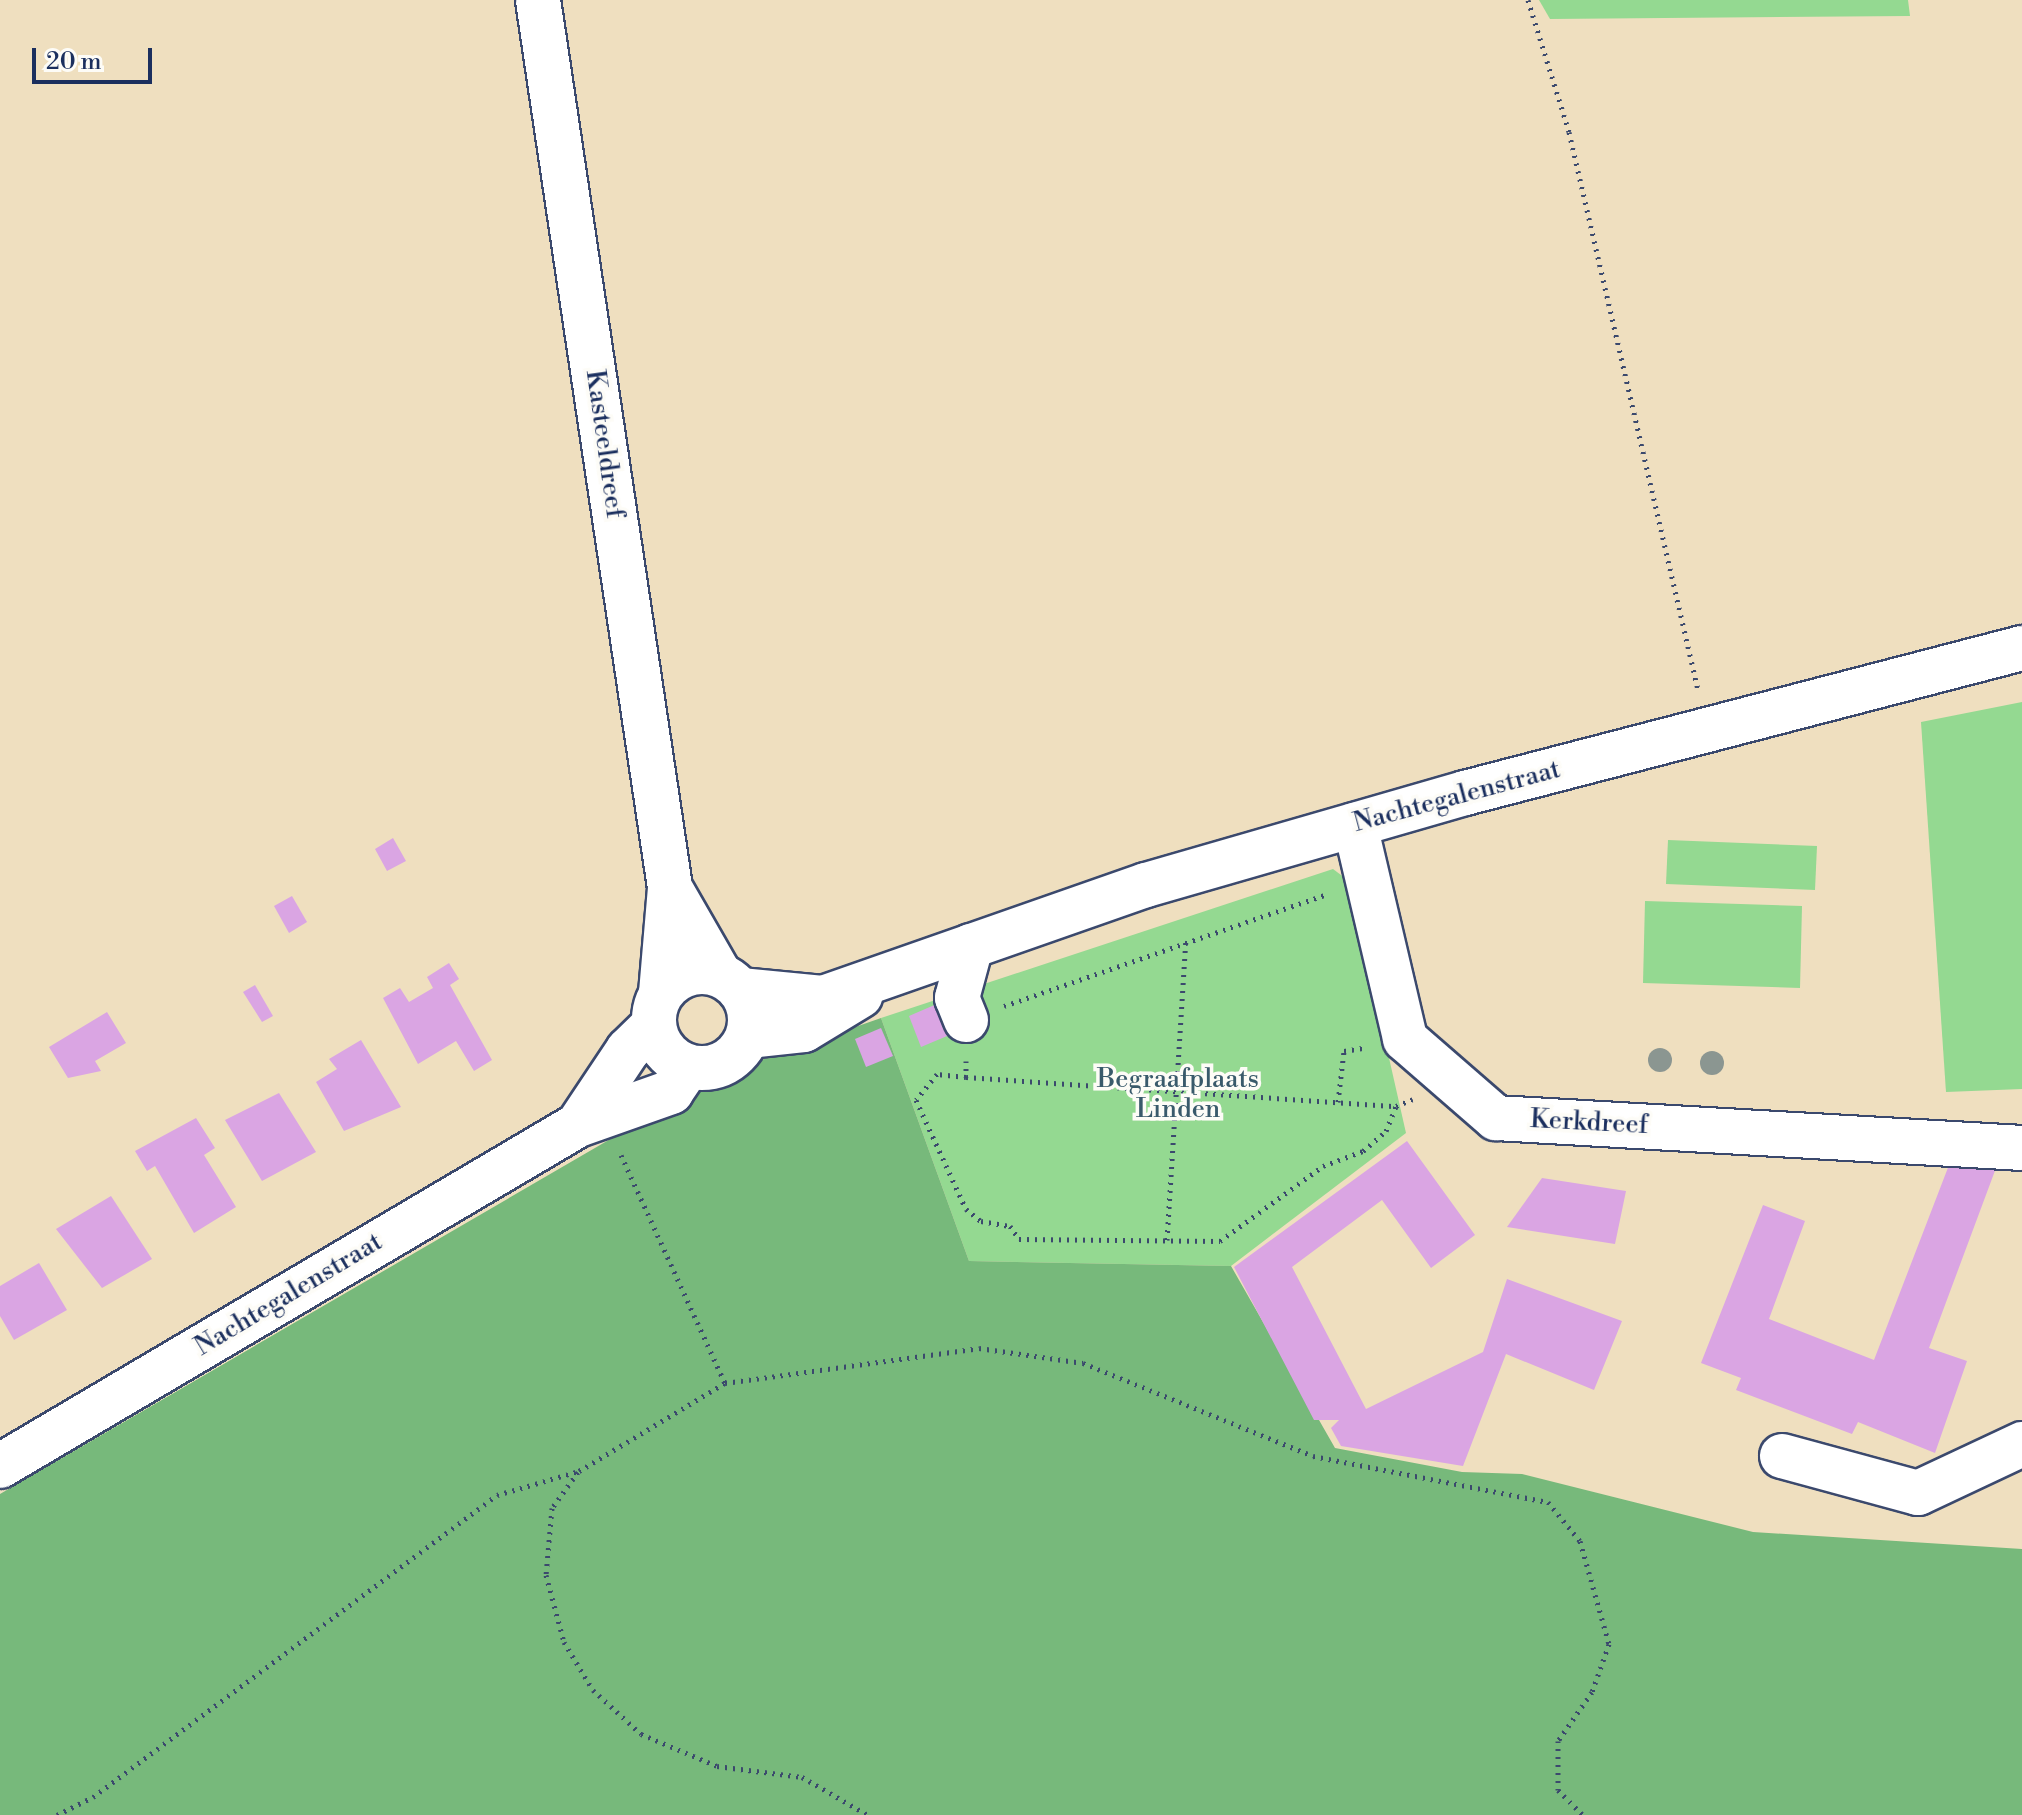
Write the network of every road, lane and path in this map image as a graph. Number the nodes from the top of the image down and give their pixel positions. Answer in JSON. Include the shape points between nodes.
{"nodes":[{"id":1,"x":538,"y":0,"type":"edge"},
{"id":2,"x":1528,"y":0,"type":"edge"},
{"id":3,"x":2022,"y":648,"type":"edge"},
{"id":4,"x":1707,"y":730,"type":"junction"},
{"id":5,"x":1355,"y":825,"type":"junction"},
{"id":6,"x":670,"y":888,"type":"junction"},
{"id":7,"x":1331,"y":908,"type":"dead end"},
{"id":8,"x":1186,"y":938,"type":"junction"},
{"id":9,"x":971,"y":946,"type":"junction"},
{"id":10,"x":899,"y":973,"type":"junction"},
{"id":11,"x":730,"y":982,"type":"junction"},
{"id":12,"x":657,"y":1010,"type":"junction"},
{"id":13,"x":966,"y":1020,"type":"junction"},
{"id":14,"x":748,"y":1036,"type":"junction"},
{"id":15,"x":1361,"y":1036,"type":"dead end"},
{"id":16,"x":688,"y":1067,"type":"junction"},
{"id":17,"x":966,"y":1077,"type":"junction"},
{"id":18,"x":1451,"y":1085,"type":"junction"},
{"id":19,"x":1176,"y":1093,"type":"junction"},
{"id":20,"x":1338,"y":1102,"type":"junction"},
{"id":21,"x":1396,"y":1106,"type":"junction"},
{"id":22,"x":578,"y":1125,"type":"junction"},
{"id":23,"x":2022,"y":1148,"type":"edge"},
{"id":24,"x":1167,"y":1240,"type":"junction"},
{"id":25,"x":725,"y":1383,"type":"junction"},
{"id":26,"x":2022,"y":1444,"type":"edge"},
{"id":27,"x":1782,"y":1456,"type":"dead end"},
{"id":28,"x":0,"y":1466,"type":"edge"},
{"id":29,"x":579,"y":1471,"type":"junction"},
{"id":30,"x":57,"y":1815,"type":"edge"},
{"id":31,"x":868,"y":1815,"type":"edge"},
{"id":32,"x":1583,"y":1815,"type":"edge"}],
"edges":[{"from":1,"to":6,"type":"street","name":"Kasteeldreef"},
{"from":2,"to":4,"type":"path","via":[[1569,132]]},
{"from":3,"to":4,"type":"street","name":"Nachtegalenstraat"},
{"from":4,"to":5,"type":"street","name":"Nachtegalenstraat"},
{"from":5,"to":9,"type":"street","name":"Nachtegalenstraat"},
{"from":5,"to":18,"type":"street","name":"Kerkdreef","via":[[1405,1039]]},
{"from":6,"to":11,"type":"street","name":"Kasteeldreef"},
{"from":6,"to":12,"type":"street","name":"Kasteeldreef"},
{"from":7,"to":8,"type":"path","via":[[1327,894]]},
{"from":8,"to":13,"type":"path"},
{"from":8,"to":19,"type":"path"},
{"from":9,"to":10,"type":"street","name":"Nachtegalenstraat"},
{"from":9,"to":13,"type":"street","via":[[957,998]]},
{"from":10,"to":11,"type":"street","name":"Nachtegalenstraat","via":[[823,998]]},
{"from":10,"to":14,"type":"street","name":"Nachtegalenstraat","via":[[804,1030]]},
{"from":11,"to":12,"type":"street","name":"Nachtegalenstraat","via":[[678,977]]},
{"from":11,"to":14,"type":"street"},
{"from":12,"to":16,"type":"street","via":[[669,1056]]},
{"from":12,"to":22,"type":"street","name":"Nachtegalenstraat"},
{"from":13,"to":17,"type":"path"},
{"from":14,"to":16,"type":"street","via":[[727,1062]]},
{"from":15,"to":20,"type":"path","via":[[1364,1051],[1344,1051]]},
{"from":16,"to":22,"type":"street","name":"Nachtegalenstraat","via":[[671,1092]]},
{"from":17,"to":19,"type":"path"},
{"from":17,"to":24,"type":"path","via":[[937,1074],[916,1100],[966,1209],[981,1221],[1010,1226],[1019,1239]]},
{"from":18,"to":21,"type":"path"},
{"from":18,"to":23,"type":"street","name":"Kerkdreef","via":[[1496,1118]]},
{"from":19,"to":20,"type":"path"},
{"from":19,"to":24,"type":"path"},
{"from":20,"to":21,"type":"path"},
{"from":21,"to":24,"type":"path","via":[[1386,1131],[1363,1151],[1323,1166],[1220,1241]]},
{"from":22,"to":25,"type":"path","via":[[627,1166]]},
{"from":22,"to":28,"type":"street","name":"Nachtegalenstraat"},
{"from":25,"to":29,"type":"path"},
{"from":25,"to":32,"type":"path","via":[[979,1348],[1083,1363],[1313,1456],[1548,1502],[1580,1541],[1609,1644],[1592,1692],[1558,1741],[1558,1790]]},
{"from":26,"to":27,"type":"street","via":[[1918,1493]]},
{"from":29,"to":30,"type":"path","via":[[497,1495],[93,1797]]},
{"from":29,"to":31,"type":"path","via":[[552,1508],[546,1575],[564,1642],[593,1690],[641,1734],[717,1766],[802,1777]]}]}
